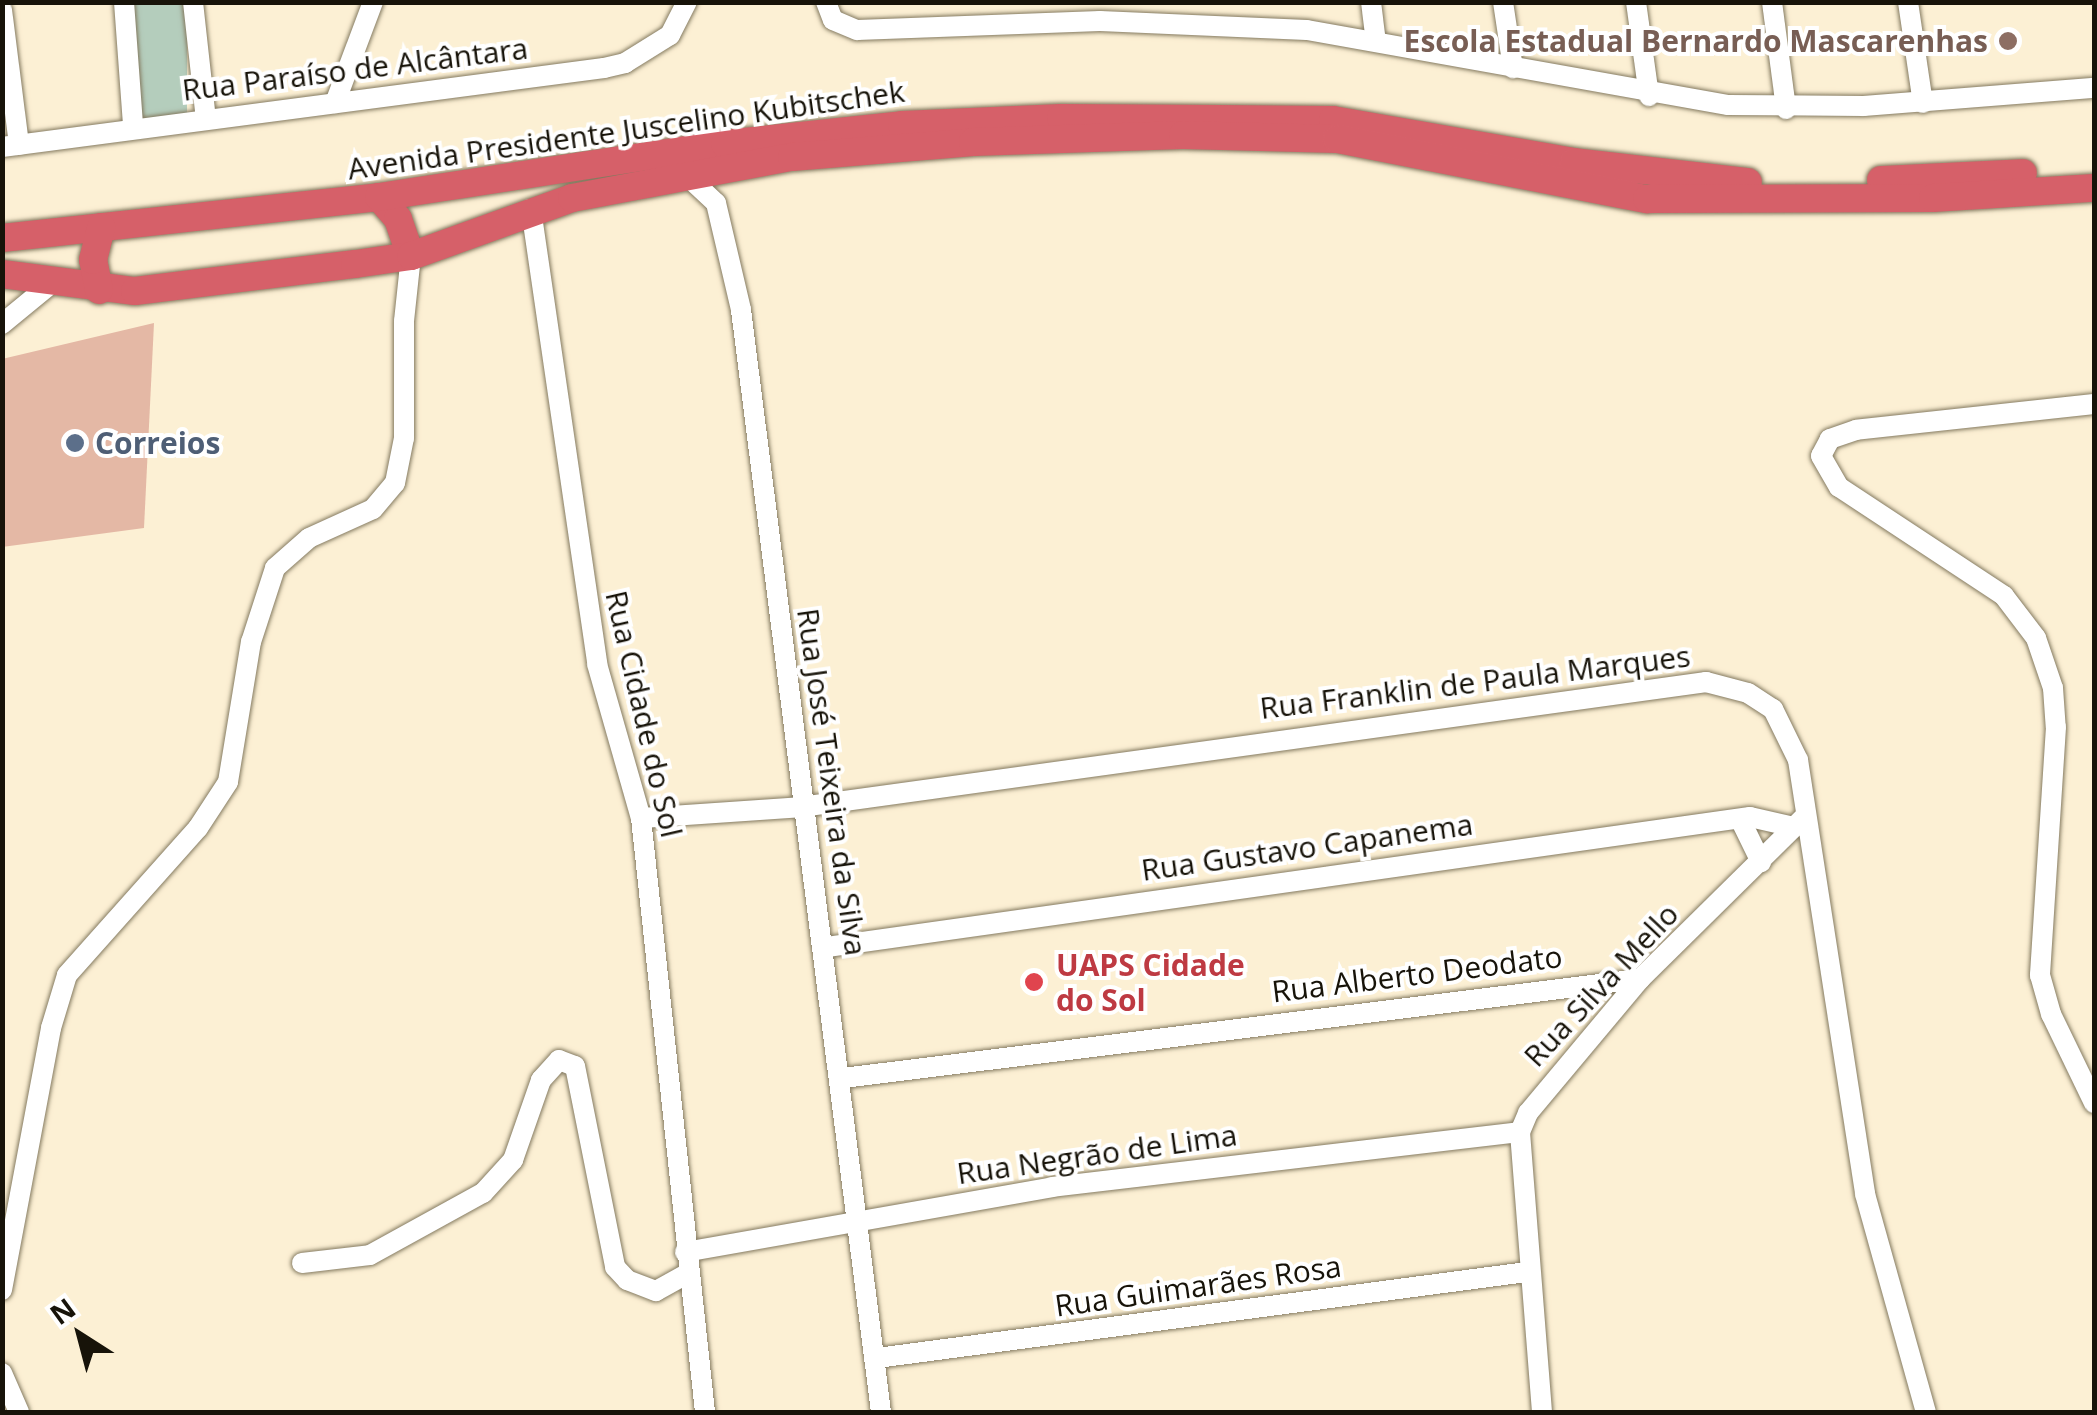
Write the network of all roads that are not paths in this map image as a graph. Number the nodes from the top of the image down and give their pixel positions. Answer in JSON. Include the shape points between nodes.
{"nodes":[{"id":1,"x":124,"y":2,"type":"edge"},
{"id":2,"x":192,"y":2,"type":"edge"},
{"id":3,"x":373,"y":2,"type":"edge"},
{"id":4,"x":687,"y":2,"type":"edge"},
{"id":5,"x":826,"y":2,"type":"edge"},
{"id":6,"x":969,"y":2,"type":"edge"},
{"id":7,"x":1371,"y":2,"type":"edge"},
{"id":8,"x":1503,"y":2,"type":"edge"},
{"id":9,"x":1636,"y":2,"type":"edge"},
{"id":10,"x":1772,"y":2,"type":"edge"},
{"id":11,"x":1908,"y":2,"type":"edge"},
{"id":12,"x":2,"y":10,"type":"edge"},
{"id":13,"x":1099,"y":12,"type":"edge"},
{"id":14,"x":1239,"y":13,"type":"edge"},
{"id":15,"x":972,"y":25,"type":"junction"},
{"id":16,"x":1376,"y":40,"type":"junction"},
{"id":17,"x":1513,"y":68,"type":"junction"},
{"id":18,"x":2094,"y":88,"type":"edge"},
{"id":19,"x":1649,"y":96,"type":"junction"},
{"id":20,"x":335,"y":103,"type":"junction"},
{"id":21,"x":1923,"y":103,"type":"junction"},
{"id":22,"x":1786,"y":109,"type":"junction"},
{"id":23,"x":206,"y":119,"type":"junction"},
{"id":24,"x":133,"y":126,"type":"junction"},
{"id":25,"x":11,"y":146,"type":"edge"},
{"id":26,"x":2094,"y":170,"type":"edge"},
{"id":27,"x":686,"y":176,"type":"junction"},
{"id":28,"x":2094,"y":188,"type":"edge"},
{"id":29,"x":425,"y":190,"type":"junction"},
{"id":30,"x":379,"y":197,"type":"junction"},
{"id":31,"x":531,"y":209,"type":"junction"},
{"id":32,"x":101,"y":228,"type":"junction"},
{"id":33,"x":2,"y":238,"type":"edge"},
{"id":34,"x":411,"y":256,"type":"junction"},
{"id":35,"x":2,"y":274,"type":"edge"},
{"id":36,"x":52,"y":282,"type":"junction"},
{"id":37,"x":99,"y":290,"type":"junction"},
{"id":38,"x":2,"y":324,"type":"edge"},
{"id":39,"x":2094,"y":404,"type":"edge"},
{"id":40,"x":800,"y":807,"type":"junction"},
{"id":41,"x":641,"y":818,"type":"junction"},
{"id":42,"x":1740,"y":819,"type":"junction"},
{"id":43,"x":1800,"y":821,"type":"junction"},
{"id":44,"x":1761,"y":862,"type":"junction"},
{"id":45,"x":826,"y":946,"type":"junction"},
{"id":46,"x":1640,"y":979,"type":"junction"},
{"id":47,"x":843,"y":1078,"type":"junction"},
{"id":48,"x":2094,"y":1103,"type":"edge"},
{"id":49,"x":1520,"y":1132,"type":"junction"},
{"id":50,"x":859,"y":1220,"type":"junction"},
{"id":51,"x":685,"y":1252,"type":"junction"},
{"id":52,"x":302,"y":1263,"type":"dead end"},
{"id":53,"x":1526,"y":1272,"type":"junction"},
{"id":54,"x":687,"y":1274,"type":"junction"},
{"id":55,"x":2,"y":1290,"type":"edge"},
{"id":56,"x":877,"y":1358,"type":"junction"},
{"id":57,"x":2,"y":1373,"type":"edge"},
{"id":58,"x":19,"y":1412,"type":"edge"},
{"id":59,"x":705,"y":1412,"type":"edge"},
{"id":60,"x":881,"y":1412,"type":"edge"},
{"id":61,"x":1542,"y":1412,"type":"edge"},
{"id":62,"x":1926,"y":1412,"type":"edge"}],
"edges":[{"from":1,"to":24,"type":"street"},
{"from":2,"to":23,"type":"street"},
{"from":3,"to":20,"type":"street"},
{"from":4,"to":20,"type":"street","name":"Rua Paraíso de Alcântara","via":[[670,35],[625,64]]},
{"from":5,"to":15,"type":"street","via":[[840,26]]},
{"from":6,"to":15,"type":"street"},
{"from":7,"to":16,"type":"street"},
{"from":8,"to":17,"type":"street"},
{"from":9,"to":19,"type":"street"},
{"from":10,"to":22,"type":"street"},
{"from":11,"to":21,"type":"street"},
{"from":12,"to":25,"type":"street"},
{"from":13,"to":14,"type":"street"},
{"from":13,"to":15,"type":"street"},
{"from":14,"to":16,"type":"street"},
{"from":16,"to":17,"type":"street"},
{"from":17,"to":19,"type":"street"},
{"from":18,"to":21,"type":"street"},
{"from":19,"to":22,"type":"street"},
{"from":20,"to":23,"type":"street","name":"Rua Paraíso de Alcântara"},
{"from":21,"to":22,"type":"street"},
{"from":23,"to":24,"type":"street","name":"Rua Paraíso de Alcântara"},
{"from":24,"to":25,"type":"street","name":"Rua Paraíso de Alcântara"},
{"from":26,"to":29,"type":"highway","name":"Avenida Presidente Juscelino Kubitschek","via":[[1779,185],[1672,177],[1333,120],[1138,115],[834,132]]},
{"from":27,"to":28,"type":"highway","name":"Avenida Presidente Juscelino Kubitschek","via":[[908,146],[1232,135],[1337,139],[1647,198],[1932,198]]},
{"from":27,"to":31,"type":"highway","name":"Avenida Presidente Juscelino Kubitschek"},
{"from":27,"to":40,"type":"street","name":"Rua José Teixeira da Silva","via":[[716,202],[726,227]]},
{"from":29,"to":30,"type":"highway","name":"Avenida Presidente Juscelino Kubitschek"},
{"from":29,"to":31,"type":"highway","via":[[490,196]]},
{"from":30,"to":32,"type":"highway","name":"Avenida Presidente Juscelino Kubitschek"},
{"from":30,"to":34,"type":"highway","via":[[398,219]]},
{"from":31,"to":34,"type":"highway","name":"Avenida Presidente Juscelino Kubitschek"},
{"from":31,"to":41,"type":"street","name":"Rua Cidade do Sol","via":[[597,664]]},
{"from":32,"to":33,"type":"highway","name":"Avenida Presidente Juscelino Kubitschek"},
{"from":32,"to":37,"type":"highway","via":[[93,260]]},
{"from":34,"to":37,"type":"highway","name":"Avenida Presidente Juscelino Kubitschek"},
{"from":34,"to":55,"type":"street","via":[[404,438],[395,483],[373,509],[309,538],[275,568],[251,642],[228,782],[198,828],[67,975]]},
{"from":35,"to":36,"type":"highway","name":"Avenida Presidente Juscelino Kubitschek"},
{"from":36,"to":37,"type":"highway","name":"Avenida Presidente Juscelino Kubitschek"},
{"from":36,"to":38,"type":"street"},
{"from":39,"to":48,"type":"street","via":[[1856,430],[1830,439],[1822,456],[1839,488],[2004,596],[2041,650],[2054,688],[2056,772],[2040,975],[2050,1014]]},
{"from":40,"to":41,"type":"street","name":"Rua Franklin de Paula Marques"},
{"from":40,"to":43,"type":"street","name":"Rua Franklin de Paula Marques","via":[[1706,682],[1748,693],[1773,709],[1792,736]]},
{"from":40,"to":45,"type":"street","name":"Rua José Teixeira da Silva"},
{"from":41,"to":51,"type":"street","name":"Rua Cidade do Sol"},
{"from":42,"to":43,"type":"street","name":"Rua Gustavo Capanema"},
{"from":42,"to":44,"type":"street"},
{"from":42,"to":45,"type":"street","name":"Rua Gustavo Capanema"},
{"from":43,"to":44,"type":"street","name":"Rua Silva Mello"},
{"from":43,"to":62,"type":"street","name":"Rua Franklin de Paula Marques","via":[[1865,1194]]},
{"from":44,"to":46,"type":"street","name":"Rua Silva Mello"},
{"from":45,"to":47,"type":"street","name":"Rua José Teixeira da Silva"},
{"from":46,"to":47,"type":"street","name":"Rua Alberto Deodato"},
{"from":46,"to":49,"type":"street","name":"Rua Silva Mello","via":[[1556,1072]]},
{"from":47,"to":50,"type":"street","name":"Rua José Teixeira da Silva"},
{"from":49,"to":50,"type":"street","name":"Rua Negrão de Lima","via":[[1052,1187]]},
{"from":49,"to":53,"type":"street"},
{"from":50,"to":51,"type":"street","name":"Rua Negrão de Lima"},
{"from":50,"to":56,"type":"street","name":"Rua José Teixeira da Silva"},
{"from":51,"to":54,"type":"street","name":"Rua Cidade do Sol"},
{"from":52,"to":54,"type":"street","via":[[370,1255],[484,1193],[513,1160],[541,1080],[558,1060],[575,1066],[615,1267],[627,1280],[656,1291]]},
{"from":53,"to":56,"type":"street","name":"Rua Guimarães Rosa"},
{"from":53,"to":61,"type":"street"},
{"from":54,"to":59,"type":"street","name":"Rua Cidade do Sol"},
{"from":56,"to":60,"type":"street","name":"Rua José Teixeira da Silva"},
{"from":57,"to":58,"type":"street"}]}
